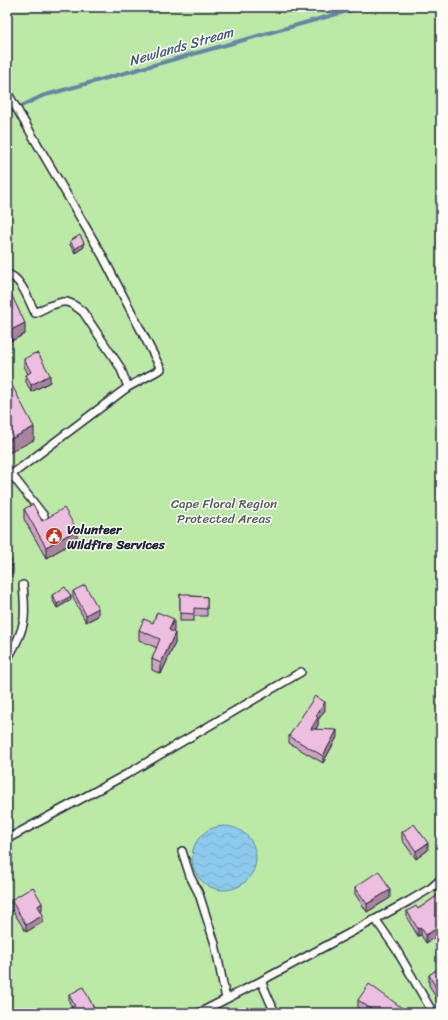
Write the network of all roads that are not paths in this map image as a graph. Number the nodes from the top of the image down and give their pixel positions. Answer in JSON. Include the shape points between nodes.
{"nodes":[{"id":1,"x":8,"y":94,"type":"edge"},
{"id":2,"x":7,"y":274,"type":"edge"},
{"id":3,"x":128,"y":387,"type":"junction"},
{"id":4,"x":9,"y":477,"type":"edge"},
{"id":5,"x":44,"y":516,"type":"dead end"},
{"id":6,"x":23,"y":585,"type":"dead end"},
{"id":7,"x":7,"y":660,"type":"edge"},
{"id":8,"x":301,"y":672,"type":"dead end"},
{"id":9,"x":7,"y":839,"type":"edge"},
{"id":10,"x":182,"y":852,"type":"dead end"},
{"id":11,"x":441,"y":879,"type":"edge"},
{"id":12,"x":376,"y":920,"type":"junction"},
{"id":13,"x":261,"y":981,"type":"junction"},
{"id":14,"x":226,"y":999,"type":"junction"},
{"id":15,"x":200,"y":1013,"type":"edge"},
{"id":16,"x":275,"y":1013,"type":"edge"},
{"id":17,"x":433,"y":1013,"type":"edge"}],
"edges":[{"from":1,"to":3,"type":"lane","via":[[102,254],[161,370]]},
{"from":2,"to":3,"type":"lane","via":[[22,286],[36,313],[62,302],[72,304],[83,312],[120,367]]},
{"from":3,"to":4,"type":"lane"},
{"from":4,"to":5,"type":"lane"},
{"from":6,"to":7,"type":"lane","via":[[24,621],[21,633]]},
{"from":8,"to":9,"type":"lane","via":[[126,774]]},
{"from":10,"to":14,"type":"lane","via":[[215,944]]},
{"from":11,"to":12,"type":"lane"},
{"from":12,"to":13,"type":"lane"},
{"from":12,"to":17,"type":"lane"},
{"from":13,"to":14,"type":"lane"},
{"from":13,"to":16,"type":"lane"},
{"from":14,"to":15,"type":"lane"}]}
